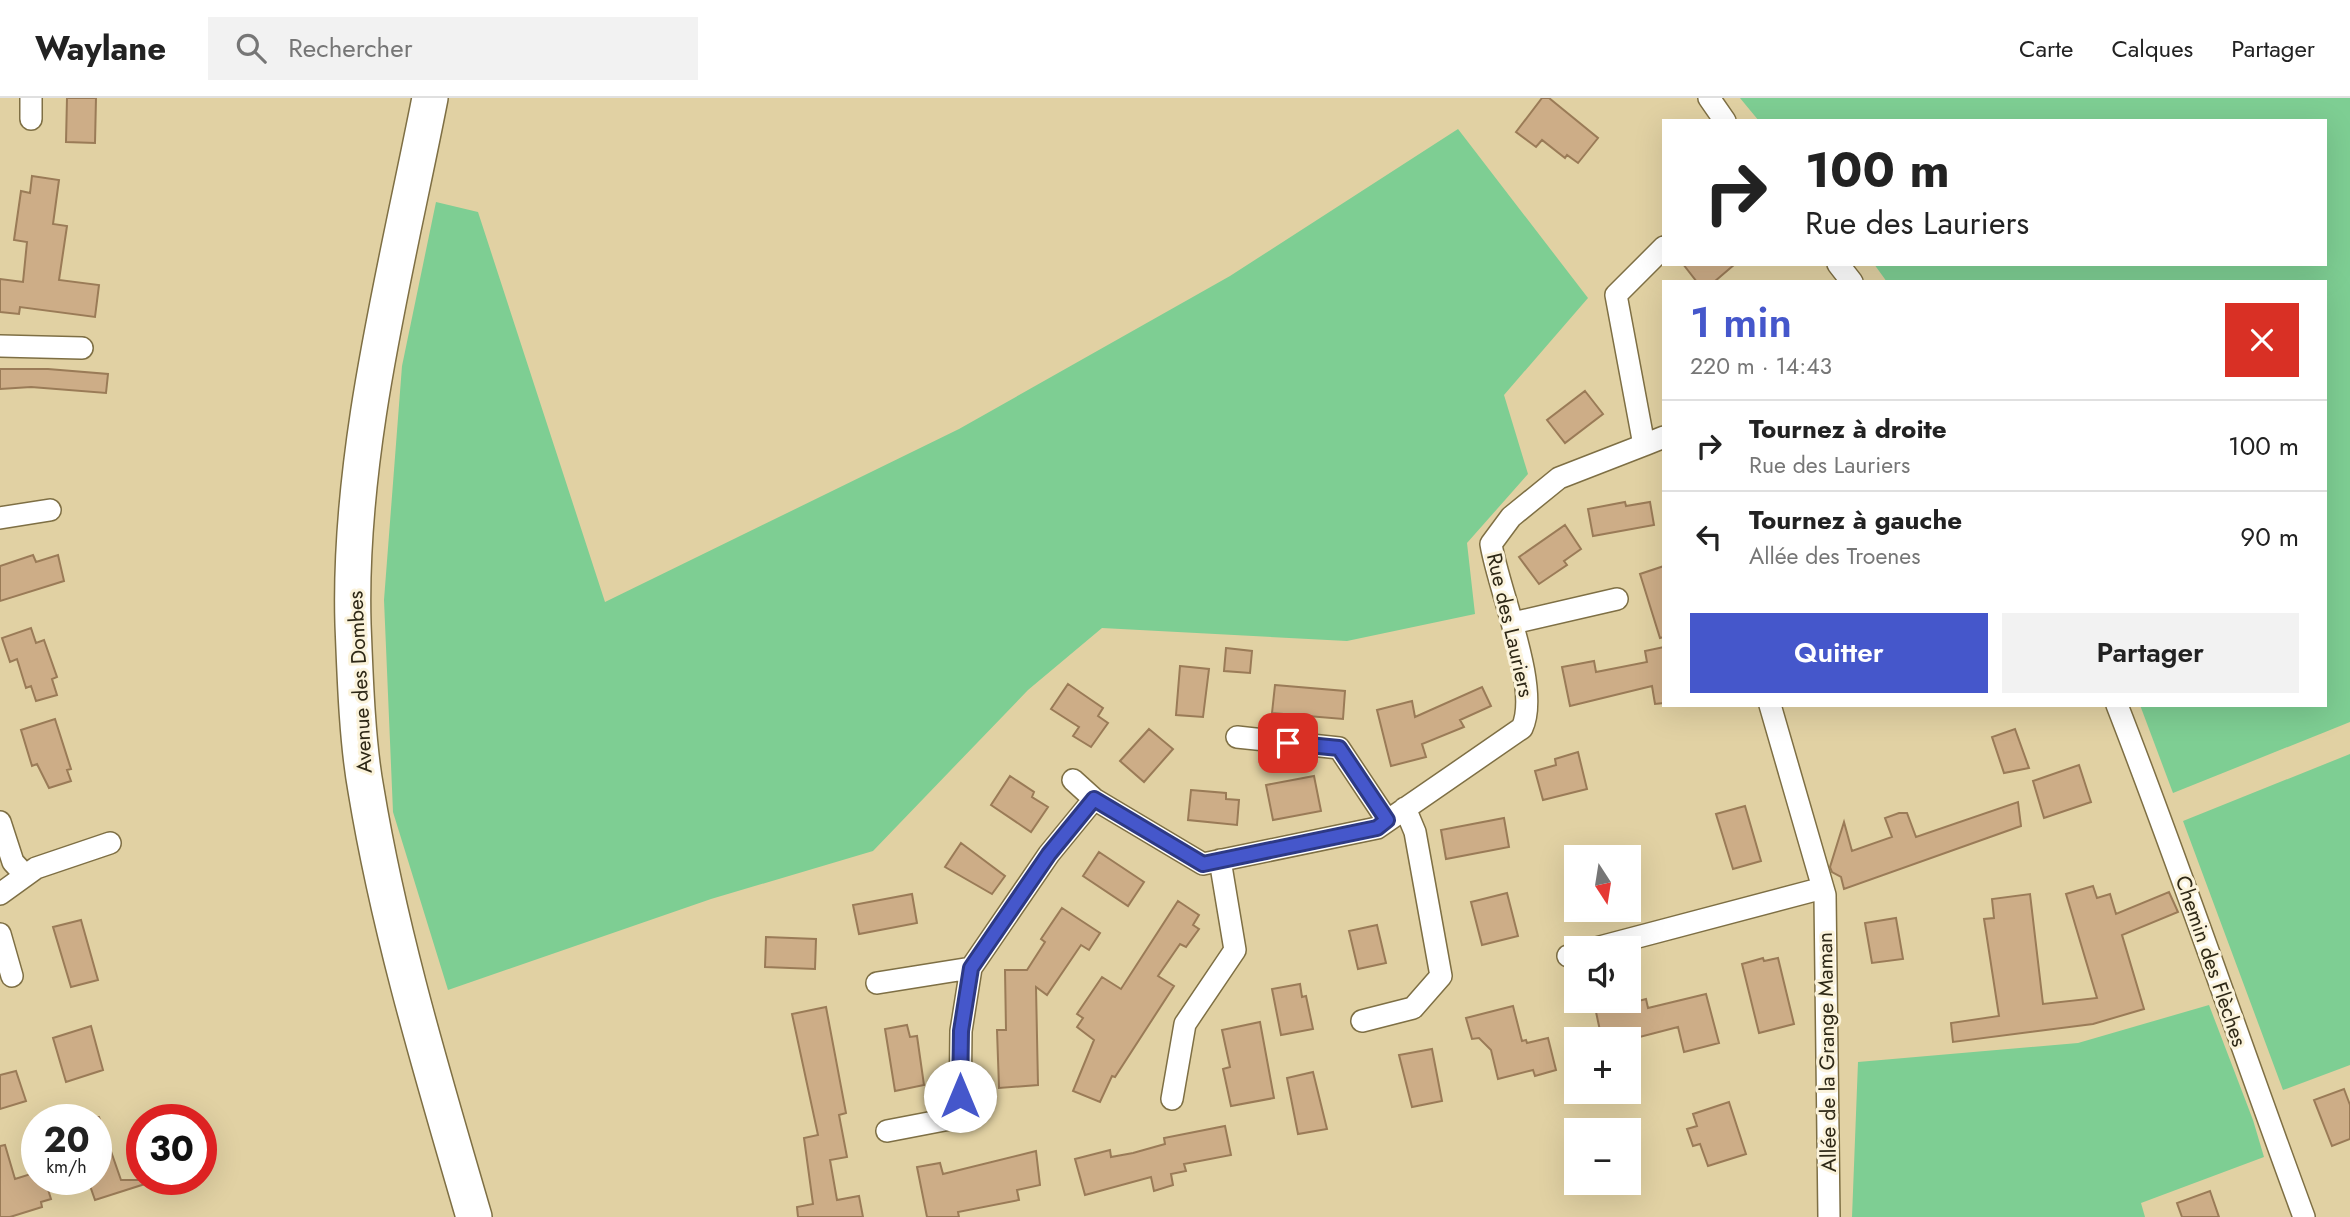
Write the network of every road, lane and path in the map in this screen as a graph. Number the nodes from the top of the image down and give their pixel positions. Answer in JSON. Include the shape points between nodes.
{"nodes":[{"id":1,"x":430,"y":98,"type":"edge"},
{"id":2,"x":1709,"y":98,"type":"edge"},
{"id":3,"x":1724,"y":119,"type":"edge"},
{"id":4,"x":1662,"y":249,"type":"edge"},
{"id":5,"x":1840,"y":266,"type":"edge"},
{"id":6,"x":1850,"y":280,"type":"edge"},
{"id":7,"x":0,"y":346,"type":"edge"},
{"id":8,"x":82,"y":348,"type":"dead end"},
{"id":9,"x":1662,"y":438,"type":"edge"},
{"id":10,"x":1644,"y":445,"type":"junction"},
{"id":11,"x":50,"y":510,"type":"dead end"},
{"id":12,"x":0,"y":518,"type":"edge"},
{"id":13,"x":1617,"y":599,"type":"dead end"},
{"id":14,"x":1513,"y":623,"type":"junction"},
{"id":15,"x":1771,"y":707,"type":"edge"},
{"id":16,"x":2118,"y":707,"type":"edge"},
{"id":17,"x":1237,"y":737,"type":"dead end"},
{"id":18,"x":1073,"y":780,"type":"dead end"},
{"id":19,"x":1094,"y":799,"type":"junction"},
{"id":20,"x":1396,"y":814,"type":"junction"},
{"id":21,"x":0,"y":822,"type":"edge"},
{"id":22,"x":110,"y":843,"type":"dead end"},
{"id":23,"x":1220,"y":860,"type":"junction"},
{"id":24,"x":25,"y":875,"type":"junction"},
{"id":25,"x":1823,"y":888,"type":"junction"},
{"id":26,"x":0,"y":894,"type":"edge"},
{"id":27,"x":0,"y":934,"type":"edge"},
{"id":28,"x":1641,"y":936,"type":"edge"},
{"id":29,"x":971,"y":968,"type":"junction"},
{"id":30,"x":12,"y":976,"type":"dead end"},
{"id":31,"x":877,"y":983,"type":"dead end"},
{"id":32,"x":1362,"y":1021,"type":"dead end"},
{"id":33,"x":1172,"y":1099,"type":"dead end"},
{"id":34,"x":887,"y":1131,"type":"dead end"},
{"id":35,"x":474,"y":1217,"type":"edge"},
{"id":36,"x":1829,"y":1217,"type":"edge"},
{"id":37,"x":2304,"y":1217,"type":"edge"}],
"edges":[{"from":1,"to":35,"type":"main road","name":"Avenue des Dombes","via":[[372,394],[358,507],[353,622],[365,788],[407,984]]},
{"from":2,"to":3,"type":"street"},
{"from":4,"to":10,"type":"street","via":[[1616,295]]},
{"from":5,"to":6,"type":"street"},
{"from":7,"to":8,"type":"street"},
{"from":9,"to":10,"type":"street"},
{"from":10,"to":14,"type":"street","name":"Rue des Lauriers","via":[[1559,478],[1511,517],[1491,544]]},
{"from":11,"to":12,"type":"street"},
{"from":13,"to":14,"type":"street"},
{"from":14,"to":20,"type":"street","name":"Rue des Lauriers","via":[[1528,708],[1522,728]]},
{"from":15,"to":25,"type":"street","name":"Allée de la Grange Maman"},
{"from":16,"to":37,"type":"street","name":"Chemin des Flèches"},
{"from":17,"to":20,"type":"street","via":[[1339,748]]},
{"from":18,"to":19,"type":"street","name":"Rue des Lauriers"},
{"from":19,"to":23,"type":"street","name":"Rue des Lauriers","via":[[1203,864]]},
{"from":19,"to":29,"type":"street","via":[[1049,854]]},
{"from":20,"to":23,"type":"street","name":"Rue des Lauriers","via":[[1377,828]]},
{"from":20,"to":32,"type":"street","via":[[1415,832],[1441,976],[1413,1008]]},
{"from":21,"to":24,"type":"street","via":[[13,862]]},
{"from":22,"to":24,"type":"street"},
{"from":23,"to":33,"type":"street","via":[[1235,950],[1185,1024]]},
{"from":24,"to":26,"type":"street"},
{"from":25,"to":28,"type":"street"},
{"from":25,"to":36,"type":"street","name":"Allée de la Grange Maman"},
{"from":27,"to":30,"type":"street"},
{"from":29,"to":31,"type":"street"},
{"from":29,"to":34,"type":"street","via":[[961,1031],[960,1117]]}]}
